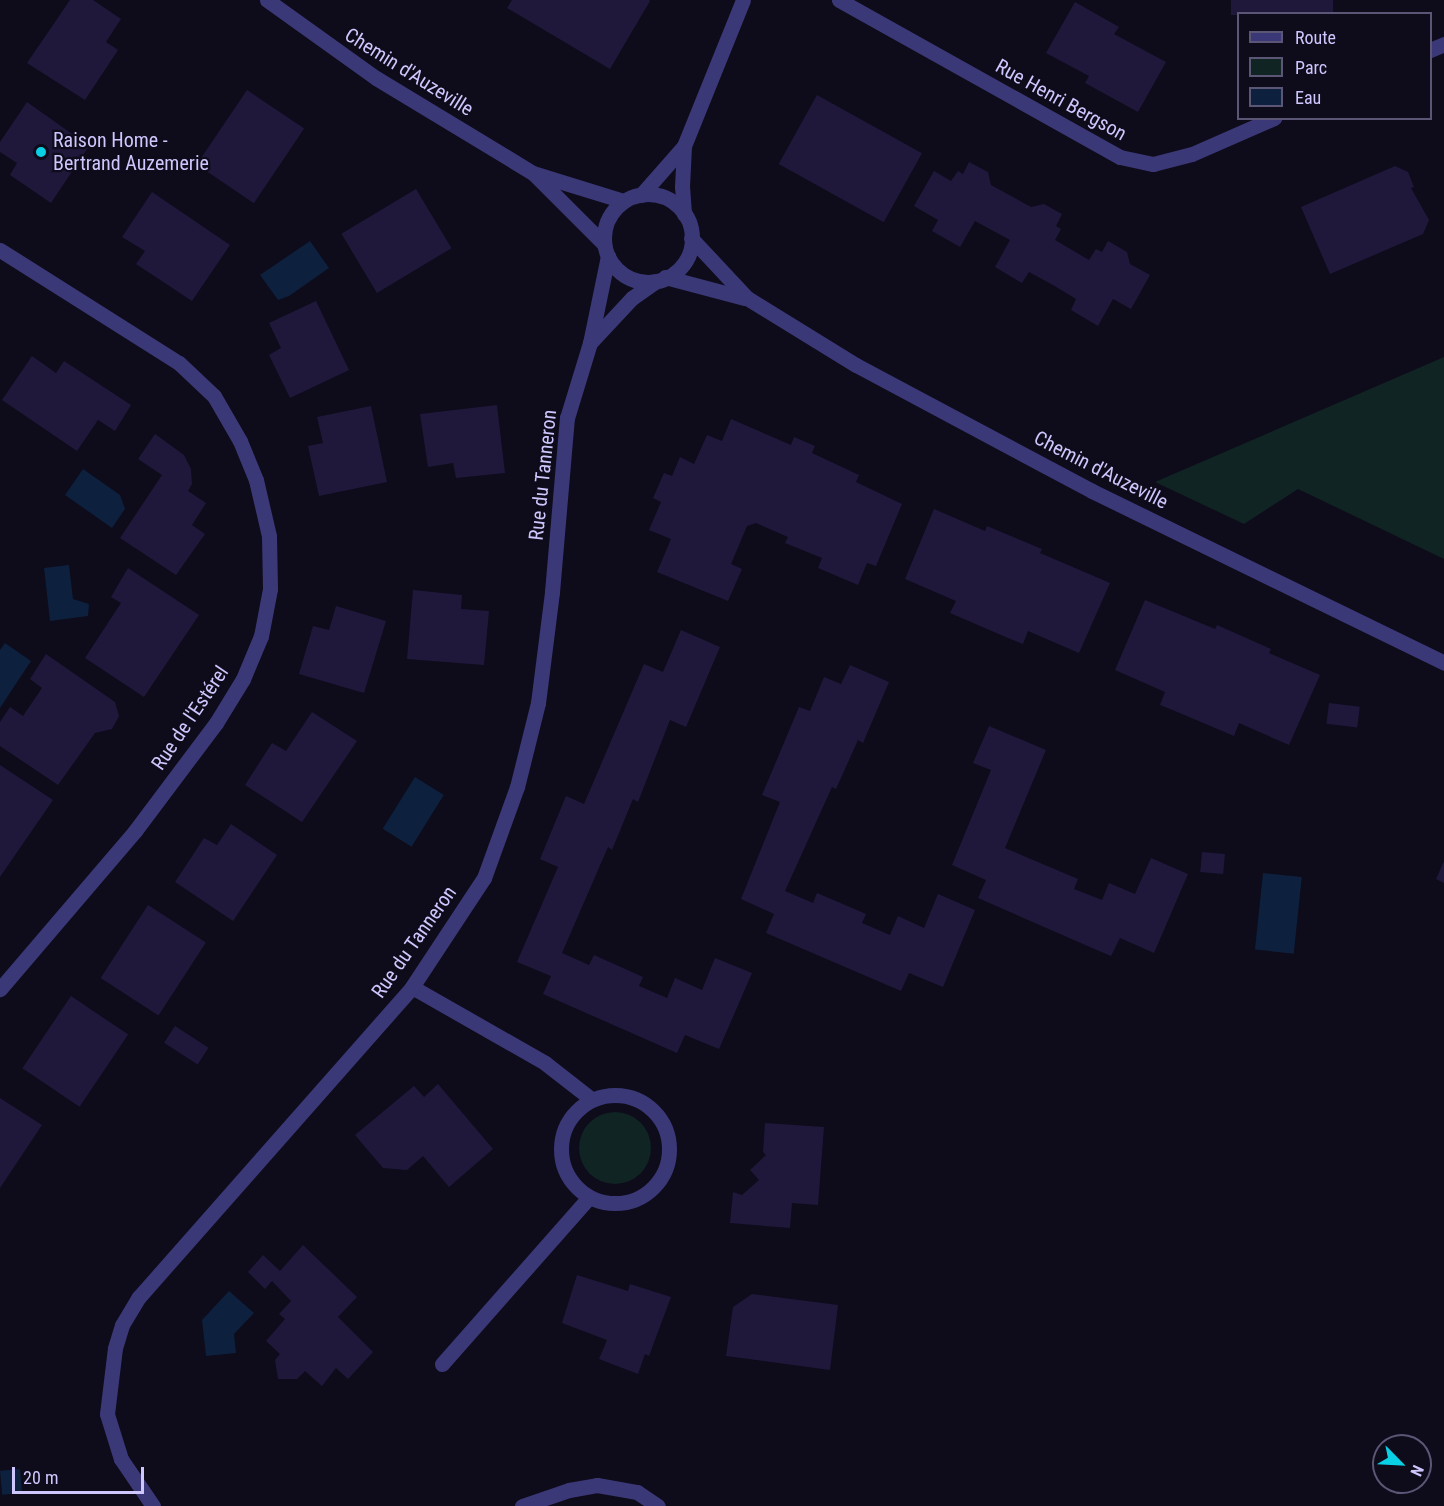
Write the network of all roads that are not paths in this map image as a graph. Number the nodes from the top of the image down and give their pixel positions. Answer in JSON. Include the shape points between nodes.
{"nodes":[{"id":1,"x":267,"y":0,"type":"edge"},
{"id":2,"x":743,"y":0,"type":"edge"},
{"id":3,"x":839,"y":0,"type":"edge"},
{"id":4,"x":1269,"y":120,"type":"edge"},
{"id":5,"x":684,"y":146,"type":"junction"},
{"id":6,"x":533,"y":173,"type":"junction"},
{"id":7,"x":641,"y":195,"type":"junction"},
{"id":8,"x":624,"y":201,"type":"junction"},
{"id":9,"x":684,"y":214,"type":"junction"},
{"id":10,"x":691,"y":238,"type":"junction"},
{"id":11,"x":0,"y":250,"type":"edge"},
{"id":12,"x":606,"y":250,"type":"junction"},
{"id":13,"x":661,"y":279,"type":"junction"},
{"id":14,"x":747,"y":298,"type":"junction"},
{"id":15,"x":590,"y":343,"type":"junction"},
{"id":16,"x":1444,"y":663,"type":"edge"},
{"id":17,"x":412,"y":987,"type":"junction"},
{"id":18,"x":0,"y":989,"type":"edge"},
{"id":19,"x":591,"y":1099,"type":"junction"},
{"id":20,"x":589,"y":1197,"type":"junction"},
{"id":21,"x":442,"y":1364,"type":"dead end"},
{"id":22,"x":153,"y":1506,"type":"edge"},
{"id":23,"x":522,"y":1506,"type":"edge"},
{"id":24,"x":657,"y":1506,"type":"edge"}],
"edges":[{"from":1,"to":6,"type":"street","name":"Chemin d'Auzeville","via":[[376,78]]},
{"from":2,"to":5,"type":"street"},
{"from":3,"to":4,"type":"street","name":"Rue Henri Bergson","via":[[1120,157],[1153,164],[1192,154]]},
{"from":5,"to":7,"type":"street"},
{"from":5,"to":9,"type":"street","name":"Chemin d'Auzeville"},
{"from":6,"to":8,"type":"street","name":"Chemin d'Auzeville"},
{"from":6,"to":12,"type":"street","name":"Chemin d'Auzeville"},
{"from":7,"to":8,"type":"street"},
{"from":7,"to":9,"type":"street","via":[[666,198]]},
{"from":8,"to":12,"type":"street","via":[[608,220]]},
{"from":9,"to":10,"type":"street","name":"Chemin d'Auzeville"},
{"from":10,"to":13,"type":"street","via":[[688,256],[681,266]]},
{"from":10,"to":14,"type":"street","name":"Chemin d'Auzeville"},
{"from":11,"to":18,"type":"street","name":"Rue de l'Estérel","via":[[179,363],[214,396],[240,441],[256,480],[269,536],[270,589],[261,636],[243,679],[216,723],[135,831]]},
{"from":12,"to":13,"type":"street","name":"Chemin d'Auzeville","via":[[625,275],[635,280]]},
{"from":12,"to":15,"type":"street","name":"Rue du Tanneron"},
{"from":13,"to":14,"type":"street","name":"Chemin d'Auzeville"},
{"from":13,"to":15,"type":"street","name":"Rue du Tanneron","via":[[632,298]]},
{"from":14,"to":16,"type":"street","name":"Chemin d'Auzeville","via":[[856,365],[1092,491]]},
{"from":15,"to":17,"type":"street","name":"Rue du Tanneron","via":[[567,418],[538,703],[517,787],[484,878]]},
{"from":17,"to":19,"type":"street","via":[[545,1063]]},
{"from":17,"to":22,"type":"street","name":"Rue du Tanneron","via":[[139,1297],[122,1325],[115,1348],[107,1414],[121,1459]]},
{"from":19,"to":20,"type":"street","via":[[568,1120],[560,1151],[565,1173],[576,1189]]},
{"from":19,"to":20,"type":"street","via":[[628,1096],[647,1105],[667,1132],[670,1151],[665,1170],[648,1193],[631,1202],[615,1204]]},
{"from":20,"to":21,"type":"street"},
{"from":23,"to":24,"type":"street","via":[[597,1485],[637,1492]]}]}
